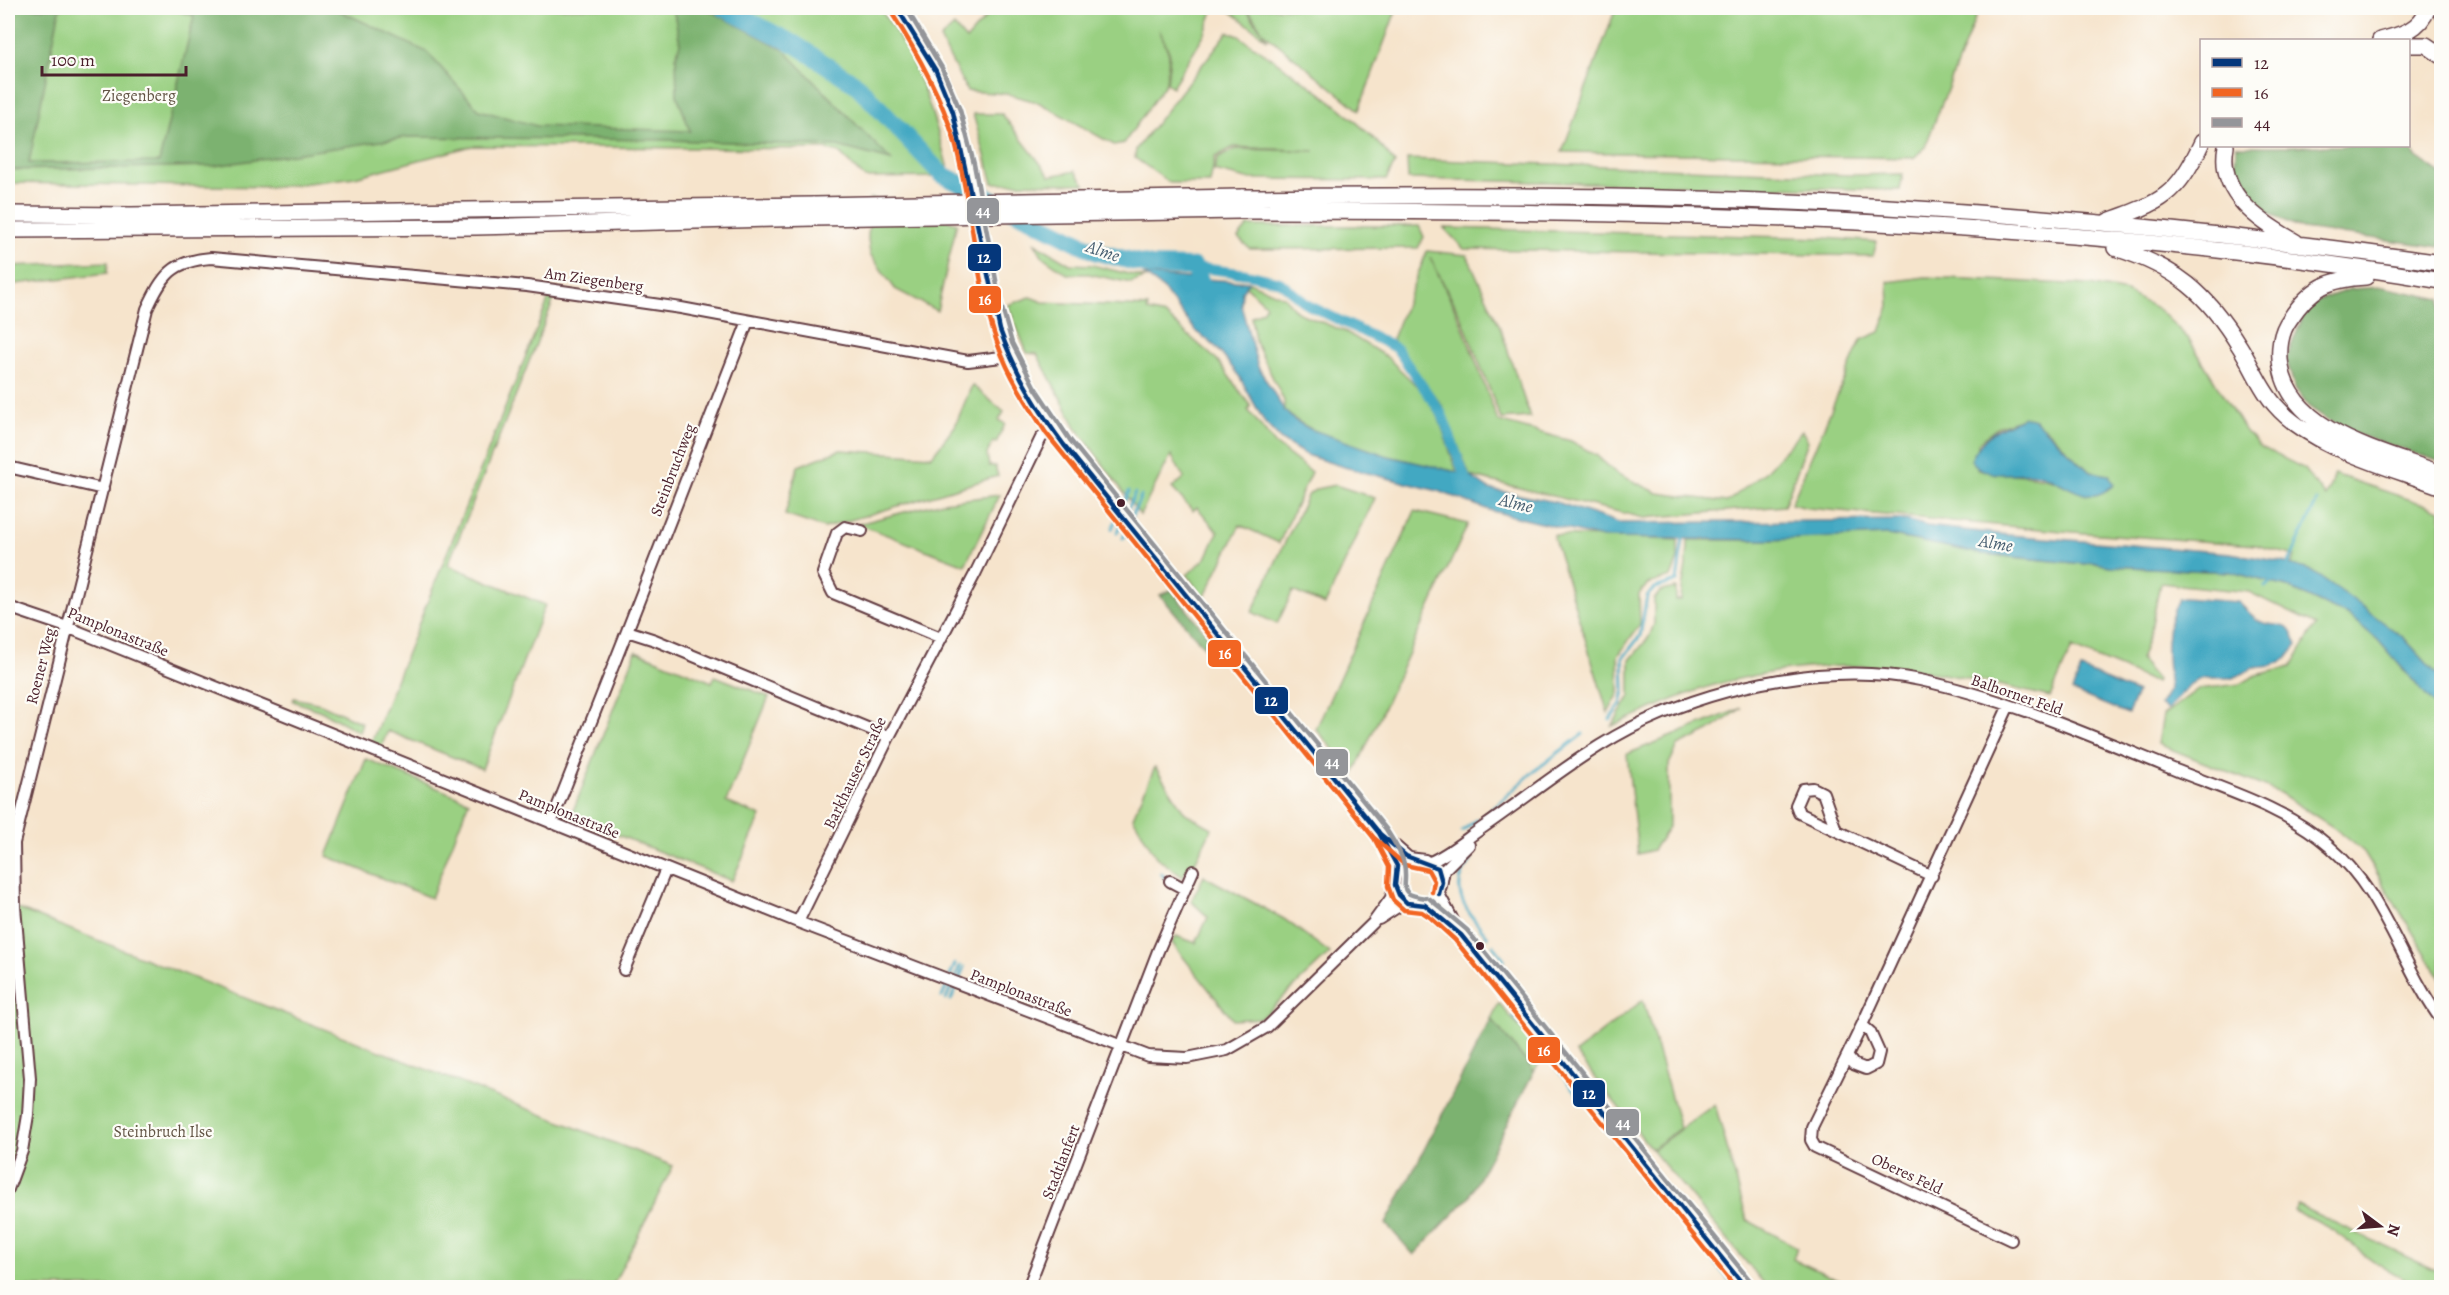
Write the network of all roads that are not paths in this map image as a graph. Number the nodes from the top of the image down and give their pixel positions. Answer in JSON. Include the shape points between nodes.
{"nodes":[{"id":1,"x":897,"y":8,"type":"edge"},
{"id":2,"x":2428,"y":8,"type":"edge"},
{"id":3,"x":2440,"y":8,"type":"edge"},
{"id":4,"x":2442,"y":13,"type":"edge"},
{"id":5,"x":2383,"y":39,"type":"edge"},
{"id":6,"x":2410,"y":45,"type":"edge"},
{"id":7,"x":2442,"y":56,"type":"edge"},
{"id":8,"x":2200,"y":146,"type":"edge"},
{"id":9,"x":2226,"y":147,"type":"edge"},
{"id":10,"x":1240,"y":204,"type":"junction"},
{"id":11,"x":814,"y":212,"type":"junction"},
{"id":12,"x":8,"y":214,"type":"edge"},
{"id":13,"x":2103,"y":222,"type":"junction"},
{"id":14,"x":8,"y":230,"type":"edge"},
{"id":15,"x":2084,"y":238,"type":"junction"},
{"id":16,"x":2302,"y":245,"type":"junction"},
{"id":17,"x":2442,"y":263,"type":"edge"},
{"id":18,"x":172,"y":268,"type":"joint"},
{"id":19,"x":2408,"y":276,"type":"junction"},
{"id":20,"x":2442,"y":281,"type":"edge"},
{"id":21,"x":748,"y":321,"type":"junction"},
{"id":22,"x":1010,"y":356,"type":"junction"},
{"id":23,"x":1052,"y":429,"type":"junction"},
{"id":24,"x":8,"y":466,"type":"edge"},
{"id":25,"x":2442,"y":474,"type":"edge"},
{"id":26,"x":2442,"y":487,"type":"edge"},
{"id":27,"x":103,"y":489,"type":"junction"},
{"id":28,"x":862,"y":531,"type":"dead end"},
{"id":29,"x":8,"y":607,"type":"edge"},
{"id":30,"x":67,"y":627,"type":"junction"},
{"id":31,"x":627,"y":631,"type":"junction"},
{"id":32,"x":941,"y":638,"type":"junction"},
{"id":33,"x":2009,"y":705,"type":"junction"},
{"id":34,"x":889,"y":737,"type":"junction"},
{"id":35,"x":1498,"y":819,"type":"junction"},
{"id":36,"x":551,"y":823,"type":"junction"},
{"id":37,"x":1836,"y":830,"type":"dead end"},
{"id":38,"x":1380,"y":834,"type":"junction"},
{"id":39,"x":1417,"y":859,"type":"junction"},
{"id":40,"x":1430,"y":862,"type":"junction"},
{"id":41,"x":666,"y":869,"type":"junction"},
{"id":42,"x":1193,"y":871,"type":"dead end"},
{"id":43,"x":1932,"y":876,"type":"junction"},
{"id":44,"x":1396,"y":880,"type":"junction"},
{"id":45,"x":1442,"y":880,"type":"junction"},
{"id":46,"x":1170,"y":881,"type":"dead end"},
{"id":47,"x":1185,"y":890,"type":"junction"},
{"id":48,"x":1439,"y":894,"type":"junction"},
{"id":49,"x":1413,"y":905,"type":"junction"},
{"id":50,"x":1425,"y":905,"type":"junction"},
{"id":51,"x":798,"y":922,"type":"junction"},
{"id":52,"x":1372,"y":923,"type":"junction"},
{"id":53,"x":1461,"y":935,"type":"junction"},
{"id":54,"x":624,"y":970,"type":"dead end"},
{"id":55,"x":2442,"y":1021,"type":"edge"},
{"id":56,"x":1862,"y":1025,"type":"junction"},
{"id":57,"x":1120,"y":1046,"type":"junction"},
{"id":58,"x":1847,"y":1056,"type":"junction"},
{"id":59,"x":8,"y":1189,"type":"edge"},
{"id":60,"x":2011,"y":1240,"type":"dead end"},
{"id":61,"x":1028,"y":1287,"type":"edge"},
{"id":62,"x":1746,"y":1287,"type":"edge"}],
"edges":[{"from":1,"to":22,"type":"street","bridge":true,"via":[[952,109],[1000,329]]},
{"from":2,"to":5,"type":"highway","via":[[2411,30]]},
{"from":3,"to":4,"type":"highway"},
{"from":6,"to":7,"type":"highway","via":[[2426,45]]},
{"from":8,"to":13,"type":"highway","via":[[2184,178],[2171,192],[2150,206]]},
{"from":9,"to":16,"type":"highway","via":[[2225,171],[2245,208],[2264,224]]},
{"from":10,"to":11,"type":"highway","bridge":true},
{"from":10,"to":13,"type":"highway","via":[[1390,196],[1599,198],[1886,207]]},
{"from":10,"to":15,"type":"highway","via":[[1823,221]]},
{"from":11,"to":12,"type":"highway"},
{"from":11,"to":14,"type":"highway","via":[[476,227]]},
{"from":13,"to":16,"type":"highway"},
{"from":15,"to":19,"type":"highway"},
{"from":15,"to":26,"type":"highway","via":[[2149,258],[2206,299],[2275,405],[2301,428]]},
{"from":16,"to":17,"type":"highway"},
{"from":18,"to":21,"type":"street","name":"Am Ziegenberg","via":[[192,259],[211,258],[441,277],[527,286]]},
{"from":18,"to":27,"type":"street","name":"Roener Weg","via":[[158,285],[147,309]]},
{"from":19,"to":20,"type":"highway"},
{"from":19,"to":25,"type":"highway","via":[[2341,278],[2310,295],[2287,322],[2281,340],[2282,373],[2292,399],[2329,430]]},
{"from":21,"to":22,"type":"street","name":"Am Ziegenberg","via":[[968,361]]},
{"from":21,"to":31,"type":"street","name":"Steinbruchweg"},
{"from":22,"to":23,"type":"street"},
{"from":23,"to":32,"type":"street","name":"Barkhauser Straße","via":[[1041,438]]},
{"from":23,"to":38,"type":"street"},
{"from":24,"to":27,"type":"street"},
{"from":27,"to":30,"type":"street","name":"Roener Weg"},
{"from":28,"to":32,"type":"street","via":[[845,526],[837,533],[823,573],[833,593]]},
{"from":29,"to":30,"type":"street","name":"Pamplonastraße"},
{"from":30,"to":36,"type":"street","name":"Pamplonastraße"},
{"from":30,"to":59,"type":"street","name":"Roener Weg","via":[[14,843],[15,907],[30,1078],[22,1151]]},
{"from":31,"to":34,"type":"street"},
{"from":31,"to":36,"type":"street","name":"Steinbruchweg"},
{"from":32,"to":34,"type":"street","name":"Barkhauser Straße"},
{"from":33,"to":35,"type":"street","name":"Balhorner Feld","via":[[1918,680],[1852,675],[1793,677],[1714,696],[1645,722],[1552,777]]},
{"from":33,"to":43,"type":"street","name":"Oberes Feld"},
{"from":33,"to":55,"type":"street","name":"Balhorner Feld","via":[[2254,803],[2312,833],[2368,887],[2427,1002]]},
{"from":34,"to":51,"type":"street","name":"Barkhauser Straße"},
{"from":35,"to":40,"type":"street","name":"Balhorner Feld"},
{"from":35,"to":45,"type":"street","name":"Balhorner Feld","via":[[1448,865]]},
{"from":36,"to":41,"type":"street","name":"Pamplonastraße"},
{"from":37,"to":43,"type":"street"},
{"from":38,"to":39,"type":"street","via":[[1408,858]]},
{"from":38,"to":44,"type":"street","via":[[1396,866]]},
{"from":39,"to":40,"type":"street"},
{"from":39,"to":44,"type":"street","via":[[1403,865]]},
{"from":40,"to":45,"type":"street"},
{"from":41,"to":51,"type":"street","name":"Pamplonastraße"},
{"from":41,"to":54,"type":"street"},
{"from":42,"to":47,"type":"street"},
{"from":43,"to":56,"type":"street","name":"Oberes Feld"},
{"from":44,"to":49,"type":"street","via":[[1403,900]]},
{"from":44,"to":52,"type":"street","via":[[1391,898]]},
{"from":45,"to":48,"type":"street"},
{"from":46,"to":47,"type":"street"},
{"from":47,"to":57,"type":"street"},
{"from":48,"to":50,"type":"street"},
{"from":48,"to":53,"type":"street"},
{"from":49,"to":50,"type":"street"},
{"from":49,"to":52,"type":"street","via":[[1399,906]]},
{"from":50,"to":53,"type":"street"},
{"from":51,"to":57,"type":"street","name":"Pamplonastraße"},
{"from":52,"to":57,"type":"street","name":"Pamplonastraße","via":[[1267,1028],[1227,1050],[1187,1058],[1148,1056]]},
{"from":53,"to":62,"type":"street"},
{"from":56,"to":58,"type":"street","name":"Oberes Feld"},
{"from":56,"to":58,"type":"street","via":[[1874,1040],[1878,1060],[1872,1067],[1862,1069]]},
{"from":57,"to":61,"type":"street","name":"Stadtlanfert"},
{"from":58,"to":60,"type":"street","name":"Oberes Feld","via":[[1812,1127],[1815,1147]]}]}
